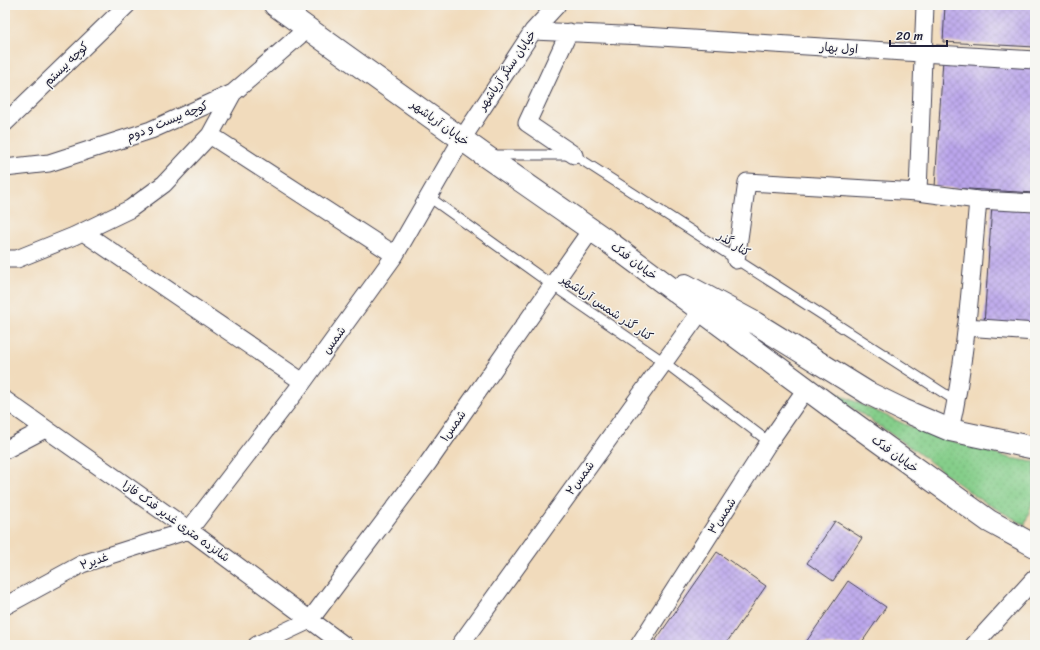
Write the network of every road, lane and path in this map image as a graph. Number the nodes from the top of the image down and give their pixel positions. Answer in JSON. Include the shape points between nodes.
{"nodes":[{"id":1,"x":127,"y":5,"type":"edge"},
{"id":2,"x":275,"y":5,"type":"edge"},
{"id":3,"x":557,"y":5,"type":"edge"},
{"id":4,"x":925,"y":5,"type":"edge"},
{"id":5,"x":308,"y":28,"type":"junction"},
{"id":6,"x":533,"y":31,"type":"junction"},
{"id":7,"x":569,"y":32,"type":"junction"},
{"id":8,"x":923,"y":53,"type":"junction"},
{"id":9,"x":1035,"y":60,"type":"edge"},
{"id":10,"x":233,"y":93,"type":"junction"},
{"id":11,"x":5,"y":123,"type":"edge"},
{"id":12,"x":210,"y":135,"type":"junction"},
{"id":13,"x":462,"y":139,"type":"junction"},
{"id":14,"x":484,"y":155,"type":"junction"},
{"id":15,"x":574,"y":155,"type":"junction"},
{"id":16,"x":5,"y":168,"type":"edge"},
{"id":17,"x":918,"y":192,"type":"junction"},
{"id":18,"x":429,"y":197,"type":"junction"},
{"id":19,"x":978,"y":200,"type":"junction"},
{"id":20,"x":1035,"y":203,"type":"edge"},
{"id":21,"x":83,"y":232,"type":"junction"},
{"id":22,"x":598,"y":235,"type":"junction"},
{"id":23,"x":395,"y":255,"type":"junction"},
{"id":24,"x":5,"y":259,"type":"edge"},
{"id":25,"x":736,"y":260,"type":"junction"},
{"id":26,"x":552,"y":285,"type":"junction"},
{"id":27,"x":701,"y":311,"type":"junction"},
{"id":28,"x":966,"y":327,"type":"junction"},
{"id":29,"x":1035,"y":332,"type":"edge"},
{"id":30,"x":664,"y":362,"type":"junction"},
{"id":31,"x":303,"y":382,"type":"junction"},
{"id":32,"x":806,"y":389,"type":"junction"},
{"id":33,"x":5,"y":400,"type":"edge"},
{"id":34,"x":956,"y":401,"type":"junction"},
{"id":35,"x":45,"y":429,"type":"junction"},
{"id":36,"x":950,"y":430,"type":"junction"},
{"id":37,"x":770,"y":442,"type":"junction"},
{"id":38,"x":1035,"y":448,"type":"edge"},
{"id":39,"x":5,"y":450,"type":"edge"},
{"id":40,"x":189,"y":530,"type":"junction"},
{"id":41,"x":1035,"y":546,"type":"edge"},
{"id":42,"x":1035,"y":578,"type":"edge"},
{"id":43,"x":5,"y":606,"type":"edge"},
{"id":44,"x":310,"y":620,"type":"junction"},
{"id":45,"x":257,"y":645,"type":"edge"},
{"id":46,"x":344,"y":645,"type":"edge"},
{"id":47,"x":460,"y":645,"type":"edge"},
{"id":48,"x":639,"y":645,"type":"edge"},
{"id":49,"x":974,"y":645,"type":"edge"}],
"edges":[{"from":1,"to":11,"type":"street","name":"کوچه بیستم"},
{"from":2,"to":5,"type":"main road","name":"خیابان آریاشهر"},
{"from":3,"to":6,"type":"street","name":"خیابان سنگر آریاشهر"},
{"from":4,"to":8,"type":"street"},
{"from":5,"to":10,"type":"street","name":"کوچه بیست و دوم"},
{"from":5,"to":13,"type":"main road","name":"خیابان آریاشهر"},
{"from":6,"to":7,"type":"street","name":"اول بهار"},
{"from":6,"to":13,"type":"street","name":"خیابان سنگر آریاشهر"},
{"from":7,"to":8,"type":"street","name":"اول بهار"},
{"from":7,"to":15,"type":"street","via":[[527,123]]},
{"from":8,"to":9,"type":"street","name":"اول بهار"},
{"from":8,"to":17,"type":"street"},
{"from":10,"to":12,"type":"street"},
{"from":10,"to":16,"type":"street","name":"کوچه بیست و دوم","via":[[130,137],[49,163]]},
{"from":12,"to":21,"type":"street","via":[[164,184],[130,209]]},
{"from":12,"to":23,"type":"street"},
{"from":13,"to":14,"type":"main road","name":"خیابان آریاشهر"},
{"from":13,"to":18,"type":"street","name":"شمس"},
{"from":14,"to":15,"type":"lane"},
{"from":14,"to":22,"type":"main road","name":"خیابان آریاشهر"},
{"from":15,"to":25,"type":"lane","name":"کنار گذر"},
{"from":17,"to":19,"type":"street"},
{"from":17,"to":25,"type":"street","via":[[746,182]]},
{"from":18,"to":23,"type":"street","name":"شمس"},
{"from":18,"to":26,"type":"lane","name":"کنار گذر شمس آریاشهر"},
{"from":19,"to":20,"type":"street"},
{"from":19,"to":28,"type":"street"},
{"from":21,"to":24,"type":"street","via":[[17,259]]},
{"from":21,"to":31,"type":"street"},
{"from":22,"to":26,"type":"street","name":"شمس۱"},
{"from":22,"to":27,"type":"main road","name":"خیابان فدک"},
{"from":22,"to":36,"type":"main road","name":"خیابان فدک","via":[[755,323],[868,393]]},
{"from":23,"to":31,"type":"street","name":"شمس"},
{"from":25,"to":34,"type":"lane","name":"کنار گذر"},
{"from":26,"to":30,"type":"lane","name":"کنار گذر شمس آریاشهر"},
{"from":26,"to":44,"type":"street","name":"شمس۱","via":[[428,463]]},
{"from":27,"to":30,"type":"street","name":"شمس۲"},
{"from":27,"to":32,"type":"main road","name":"خیابان فدک"},
{"from":28,"to":29,"type":"street"},
{"from":28,"to":34,"type":"street"},
{"from":30,"to":37,"type":"lane","name":"کنار گذر شمس آریاشهر"},
{"from":30,"to":47,"type":"street","name":"شمس۲"},
{"from":31,"to":40,"type":"street","name":"شمس"},
{"from":32,"to":37,"type":"street","name":"شمس۳"},
{"from":32,"to":41,"type":"main road","name":"خیابان فدک","via":[[989,522]]},
{"from":33,"to":35,"type":"street","name":"شانزده متری غدیر فدک فاز۱"},
{"from":34,"to":36,"type":"street"},
{"from":35,"to":39,"type":"street"},
{"from":35,"to":40,"type":"street","name":"شانزده متری غدیر فدک فاز۱"},
{"from":36,"to":38,"type":"main road","name":"خیابان فدک"},
{"from":37,"to":48,"type":"street","name":"شمس۳"},
{"from":40,"to":43,"type":"street","name":"غدیر۲","via":[[82,564]]},
{"from":40,"to":44,"type":"street","name":"شانزده متری غدیر فدک فاز۱"},
{"from":42,"to":49,"type":"street"},
{"from":44,"to":45,"type":"street"},
{"from":44,"to":46,"type":"street","name":"شانزده متری غدیر فدک فاز۱"}]}
